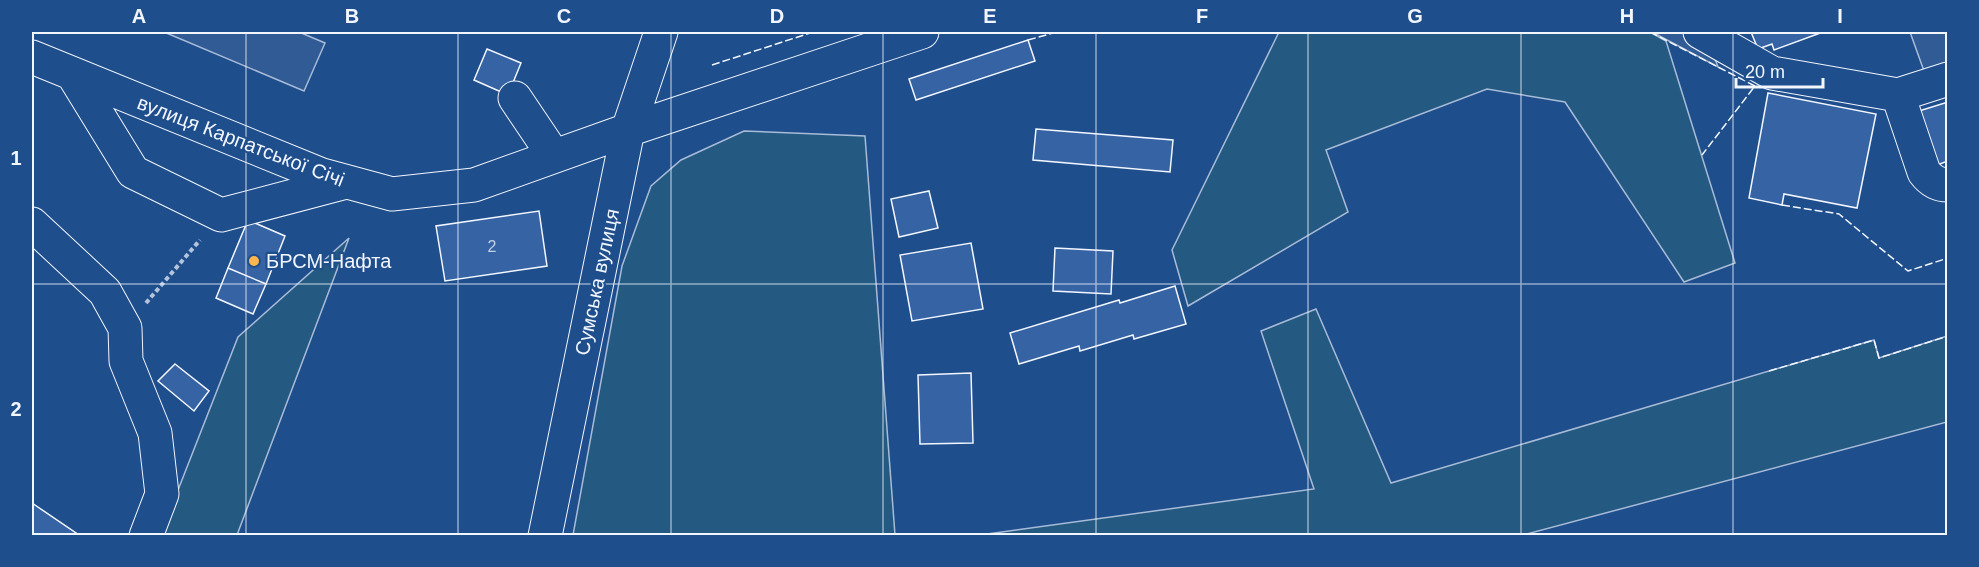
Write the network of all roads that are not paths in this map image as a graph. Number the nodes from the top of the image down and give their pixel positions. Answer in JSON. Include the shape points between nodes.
{"nodes":[{"id":1,"x":661,"y":32,"type":"edge"},
{"id":2,"x":922,"y":32,"type":"edge"},
{"id":3,"x":1700,"y":32,"type":"edge"},
{"id":4,"x":32,"y":57,"type":"edge"},
{"id":5,"x":74,"y":76,"type":"junction"},
{"id":6,"x":1947,"y":79,"type":"edge"},
{"id":7,"x":1898,"y":95,"type":"junction"},
{"id":8,"x":515,"y":98,"type":"dead end"},
{"id":9,"x":628,"y":130,"type":"junction"},
{"id":10,"x":554,"y":156,"type":"junction"},
{"id":11,"x":347,"y":182,"type":"junction"},
{"id":12,"x":1947,"y":185,"type":"edge"},
{"id":13,"x":32,"y":224,"type":"edge"},
{"id":14,"x":146,"y":536,"type":"edge"},
{"id":15,"x":545,"y":536,"type":"edge"}],
"edges":[{"from":1,"to":9,"type":"street","name":"Сумська вулиця"},
{"from":2,"to":9,"type":"street","name":"вулиця Карпатської Січі"},
{"from":3,"to":7,"type":"street","via":[[1772,73]]},
{"from":4,"to":5,"type":"street","name":"вулиця Карпатської Січі"},
{"from":5,"to":11,"type":"street","name":"вулиця Карпатської Січі"},
{"from":5,"to":11,"type":"street","via":[[133,172],[221,215]]},
{"from":6,"to":7,"type":"street"},
{"from":7,"to":12,"type":"street","via":[[1924,172],[1940,185]]},
{"from":8,"to":10,"type":"street"},
{"from":9,"to":10,"type":"street","name":"вулиця Карпатської Січі"},
{"from":9,"to":15,"type":"street","name":"Сумська вулиця"},
{"from":10,"to":11,"type":"street","name":"вулиця Карпатської Січі","via":[[474,185],[392,194]]},
{"from":13,"to":14,"type":"street","via":[[105,292],[124,328],[126,362],[155,433],[162,494]]}]}
